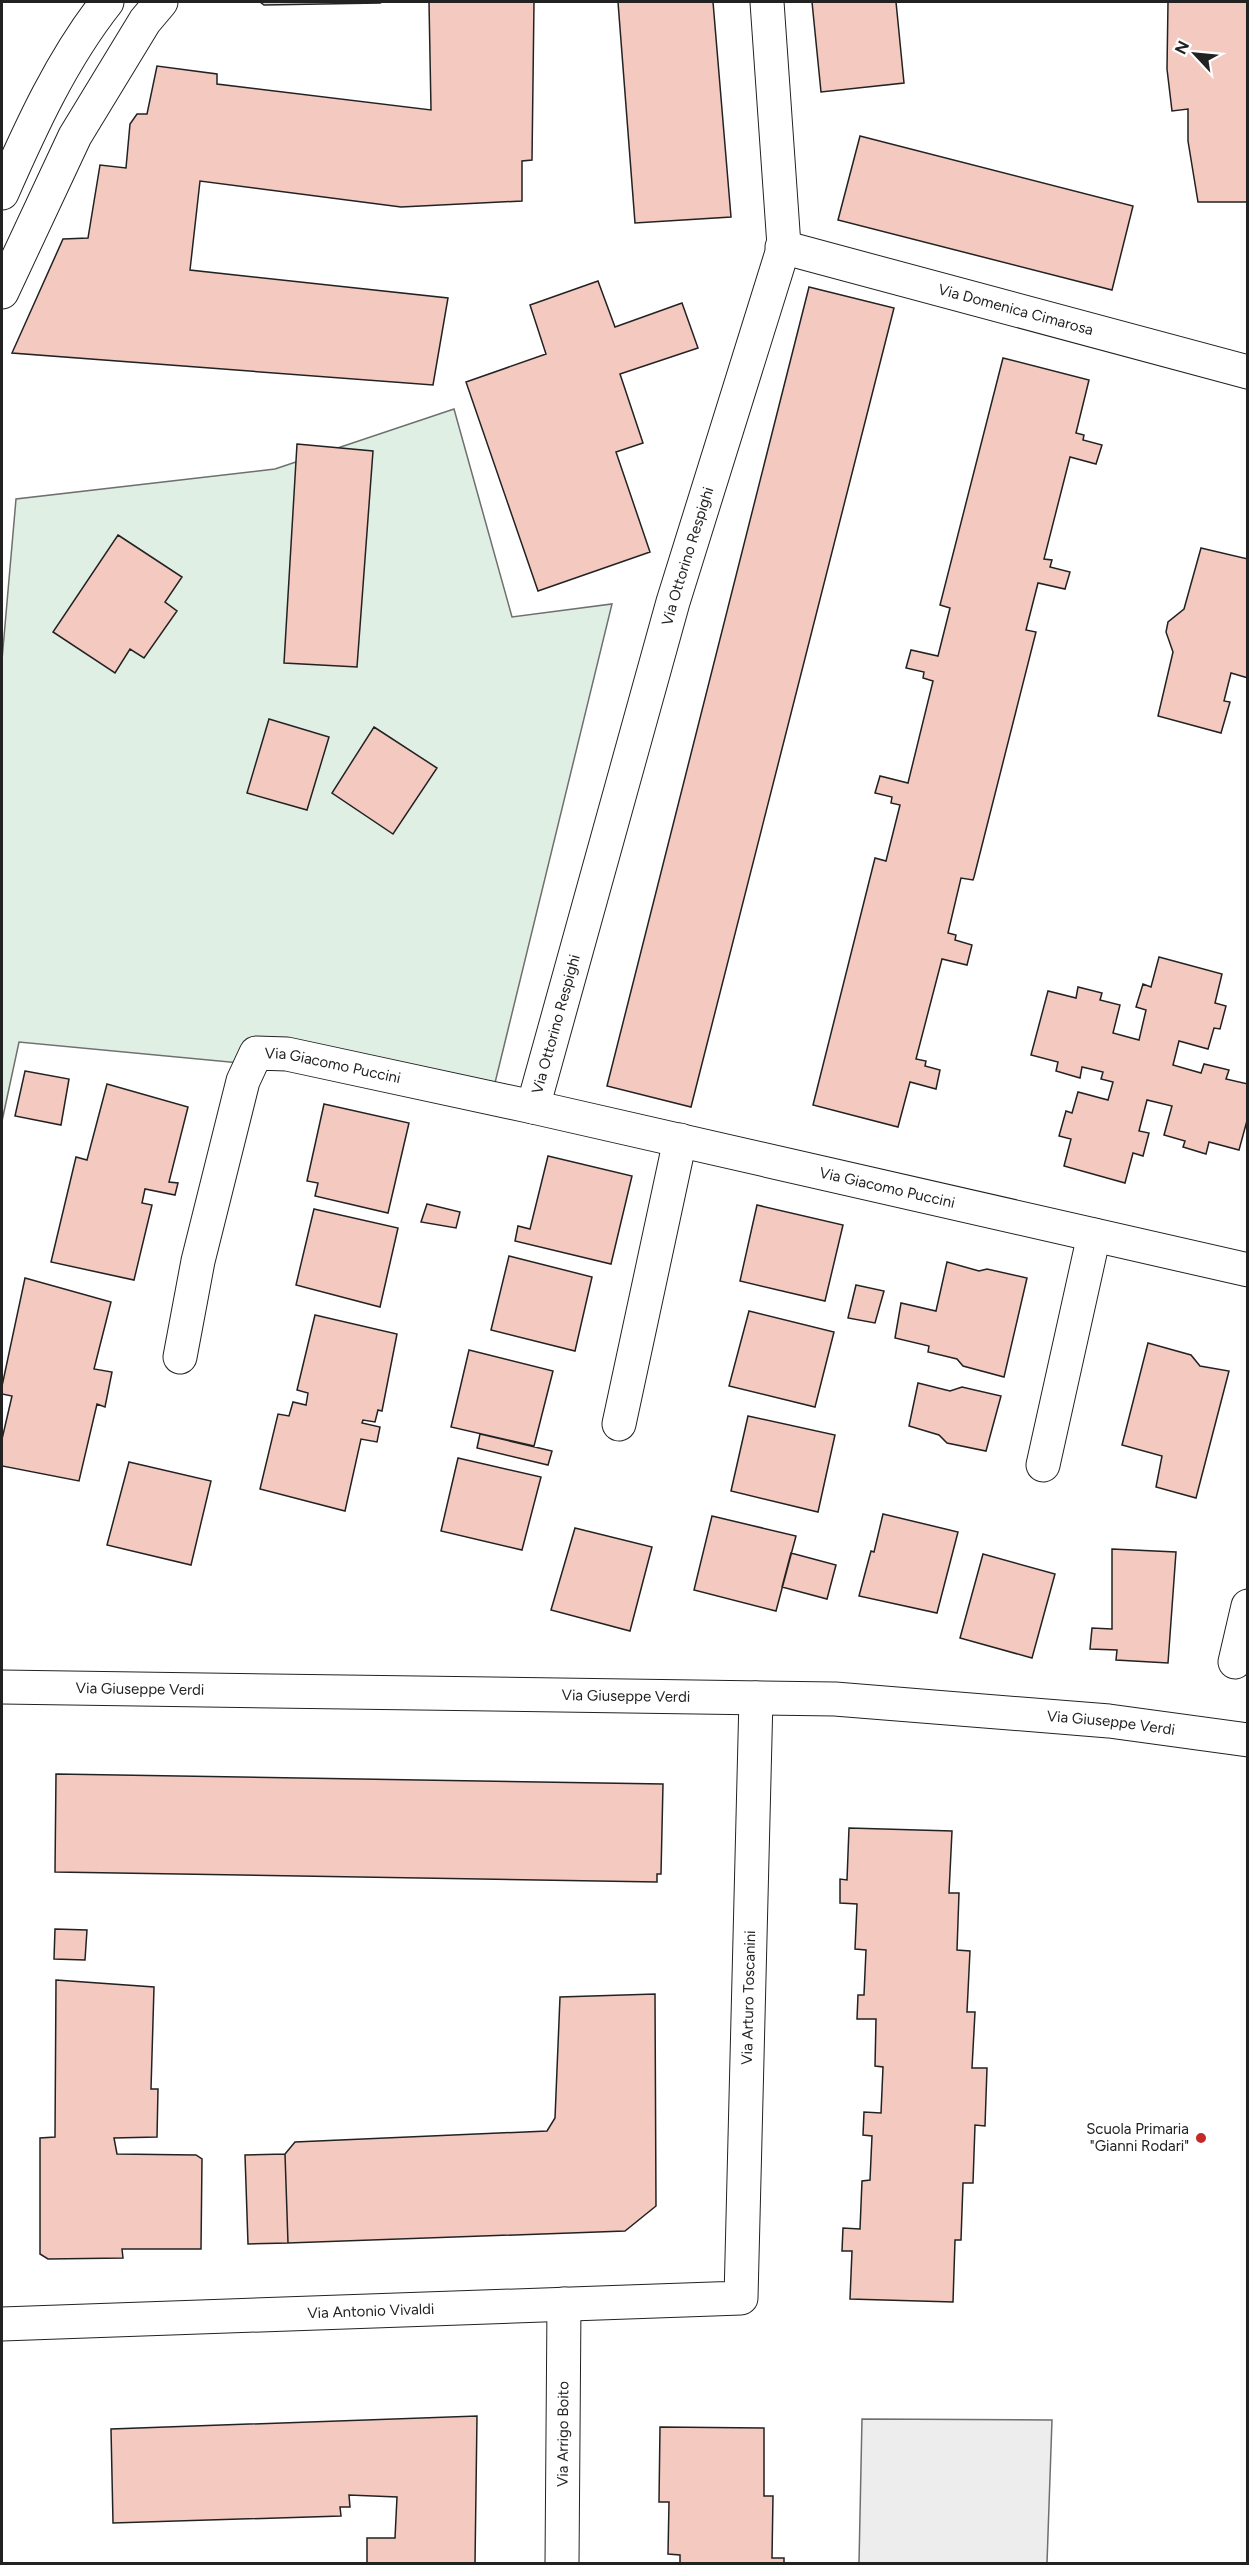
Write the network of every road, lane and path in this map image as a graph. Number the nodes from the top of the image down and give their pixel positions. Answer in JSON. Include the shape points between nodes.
{"nodes":[{"id":1,"x":107,"y":2,"type":"edge"},
{"id":2,"x":161,"y":2,"type":"edge"},
{"id":3,"x":767,"y":2,"type":"edge"},
{"id":4,"x":2,"y":192,"type":"edge"},
{"id":5,"x":782,"y":247,"type":"junction"},
{"id":6,"x":2,"y":292,"type":"edge"},
{"id":7,"x":1248,"y":372,"type":"edge"},
{"id":8,"x":533,"y":1107,"type":"junction"},
{"id":9,"x":680,"y":1140,"type":"junction"},
{"id":10,"x":1094,"y":1235,"type":"junction"},
{"id":11,"x":1248,"y":1270,"type":"edge"},
{"id":12,"x":180,"y":1356,"type":"dead end"},
{"id":13,"x":619,"y":1424,"type":"dead end"},
{"id":14,"x":1043,"y":1465,"type":"dead end"},
{"id":15,"x":1248,"y":1606,"type":"edge"},
{"id":16,"x":1235,"y":1662,"type":"dead end"},
{"id":17,"x":2,"y":1687,"type":"edge"},
{"id":18,"x":756,"y":1698,"type":"junction"},
{"id":19,"x":1248,"y":1740,"type":"edge"},
{"id":20,"x":741,"y":2298,"type":"joint"},
{"id":21,"x":564,"y":2304,"type":"junction"},
{"id":22,"x":2,"y":2324,"type":"edge"},
{"id":23,"x":562,"y":2564,"type":"edge"}],
"edges":[{"from":1,"to":4,"type":"street","via":[[92,20],[33,123]]},
{"from":2,"to":6,"type":"street","via":[[75,136]]},
{"from":3,"to":5,"type":"street","name":"Via Ottorino Respighi"},
{"from":5,"to":7,"type":"street","name":"Via Domenica Cimarosa"},
{"from":5,"to":8,"type":"street","name":"Via Ottorino Respighi","via":[[673,602]]},
{"from":8,"to":9,"type":"street","name":"Via Giacomo Puccini"},
{"from":8,"to":12,"type":"street","name":"Via Giacomo Puccini","via":[[287,1054],[256,1053],[243,1081],[198,1261]]},
{"from":9,"to":10,"type":"street","name":"Via Giacomo Puccini"},
{"from":9,"to":13,"type":"street"},
{"from":10,"to":11,"type":"street","name":"Via Giacomo Puccini"},
{"from":10,"to":14,"type":"street"},
{"from":15,"to":16,"type":"street"},
{"from":17,"to":18,"type":"street","name":"Via Giuseppe Verdi"},
{"from":18,"to":19,"type":"street","name":"Via Giuseppe Verdi","via":[[835,1699],[1109,1721]]},
{"from":18,"to":20,"type":"street","name":"Via Arturo Toscanini"},
{"from":20,"to":21,"type":"street","name":"Via Antonio Vivaldi"},
{"from":21,"to":22,"type":"street","name":"Via Antonio Vivaldi"},
{"from":21,"to":23,"type":"street","name":"Via Arrigo Boito"}]}
